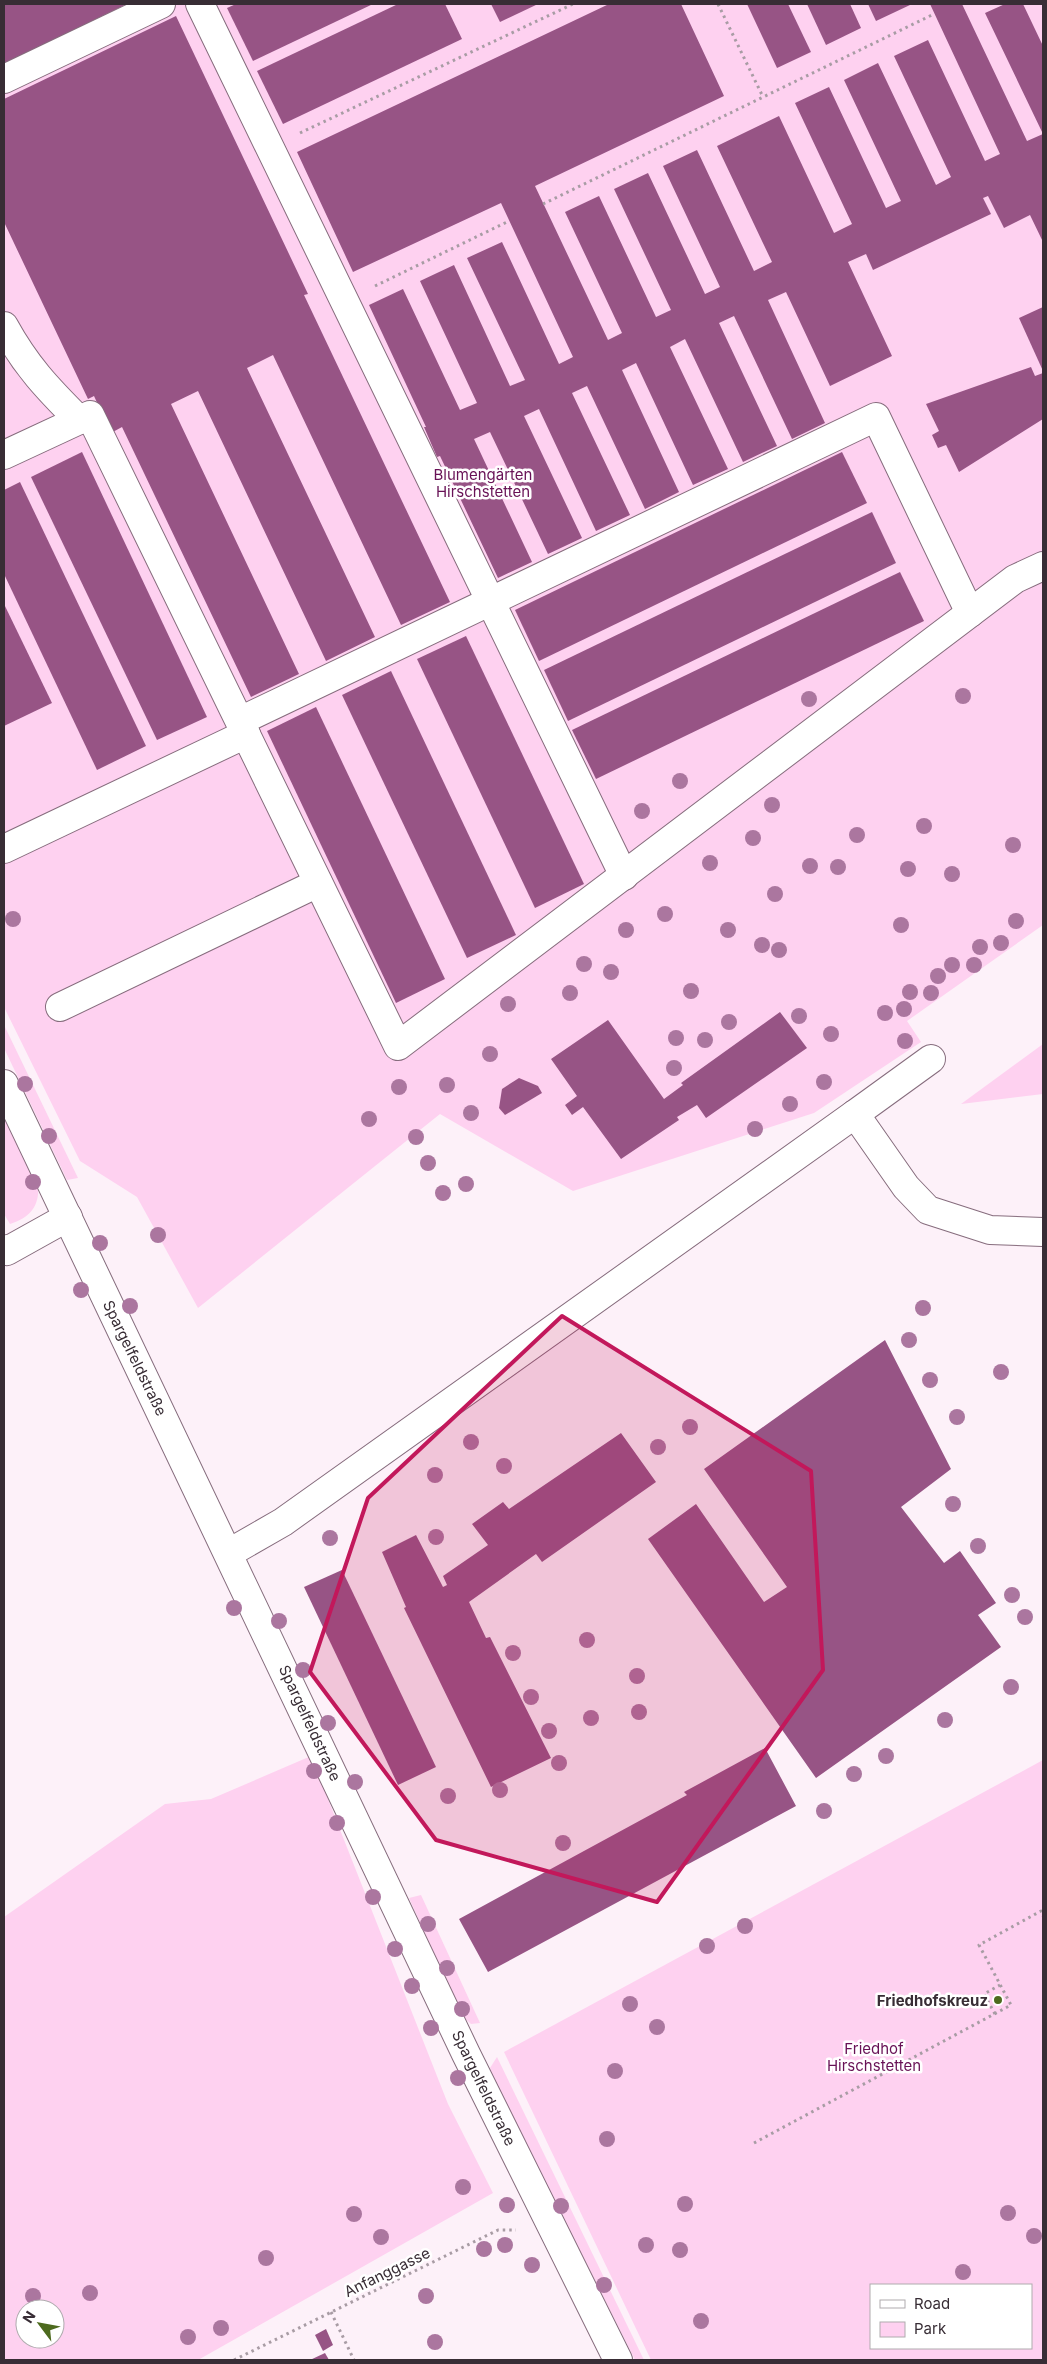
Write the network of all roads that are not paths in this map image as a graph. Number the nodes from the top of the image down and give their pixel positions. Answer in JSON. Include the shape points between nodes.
{"nodes":[{"id":1,"x":161,"y":4,"type":"edge"},
{"id":2,"x":200,"y":4,"type":"edge"},
{"id":3,"x":4,"y":79,"type":"edge"},
{"id":4,"x":4,"y":326,"type":"edge"},
{"id":5,"x":79,"y":420,"type":"junction"},
{"id":6,"x":4,"y":455,"type":"edge"},
{"id":7,"x":1043,"y":566,"type":"edge"},
{"id":8,"x":490,"y":601,"type":"junction"},
{"id":9,"x":970,"y":613,"type":"junction"},
{"id":10,"x":243,"y":727,"type":"junction"},
{"id":11,"x":4,"y":849,"type":"edge"},
{"id":12,"x":624,"y":876,"type":"junction"},
{"id":13,"x":318,"y":882,"type":"junction"},
{"id":14,"x":60,"y":1007,"type":"dead end"},
{"id":15,"x":932,"y":1059,"type":"dead end"},
{"id":16,"x":4,"y":1084,"type":"edge"},
{"id":17,"x":855,"y":1114,"type":"junction"},
{"id":18,"x":68,"y":1217,"type":"junction"},
{"id":19,"x":1043,"y":1232,"type":"edge"},
{"id":20,"x":4,"y":1250,"type":"edge"},
{"id":21,"x":229,"y":1554,"type":"junction"},
{"id":22,"x":618,"y":2360,"type":"edge"}],
"edges":[{"from":1,"to":3,"type":"street"},
{"from":2,"to":8,"type":"street"},
{"from":4,"to":5,"type":"street","via":[[21,357]]},
{"from":5,"to":6,"type":"street"},
{"from":5,"to":10,"type":"street","via":[[90,415]]},
{"from":7,"to":9,"type":"street","via":[[1015,579]]},
{"from":8,"to":9,"type":"street","via":[[876,416]]},
{"from":8,"to":10,"type":"street"},
{"from":8,"to":12,"type":"street"},
{"from":9,"to":12,"type":"street"},
{"from":10,"to":11,"type":"street"},
{"from":10,"to":13,"type":"street"},
{"from":12,"to":13,"type":"street","via":[[398,1046]]},
{"from":13,"to":14,"type":"street"},
{"from":15,"to":17,"type":"street"},
{"from":16,"to":18,"type":"street","name":"Spargelfeldstraße"},
{"from":17,"to":19,"type":"street","via":[[906,1187],[928,1210],[990,1230]]},
{"from":17,"to":21,"type":"street","via":[[283,1522]]},
{"from":18,"to":20,"type":"street"},
{"from":18,"to":21,"type":"street","name":"Spargelfeldstraße"},
{"from":21,"to":22,"type":"street","name":"Spargelfeldstraße","via":[[466,2054]]}]}
